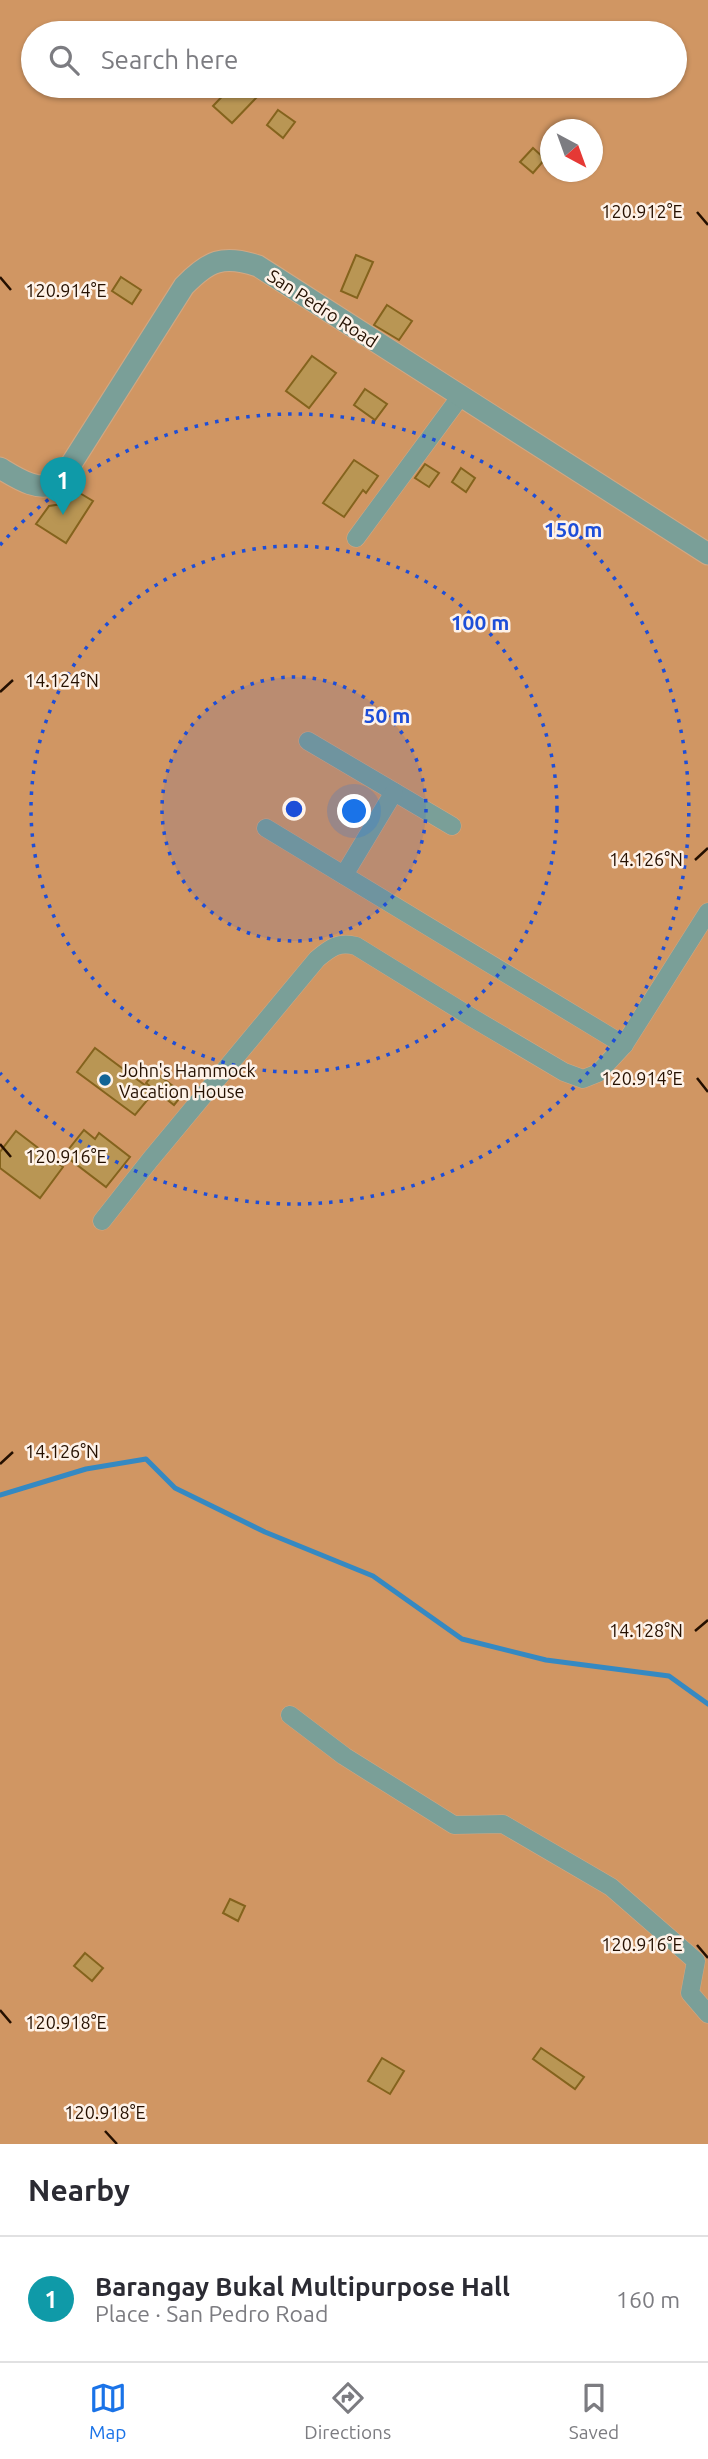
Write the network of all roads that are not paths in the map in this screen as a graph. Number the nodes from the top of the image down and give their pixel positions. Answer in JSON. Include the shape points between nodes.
{"nodes":[{"id":1,"x":460,"y":397,"type":"junction"},
{"id":2,"x":0,"y":468,"type":"edge"},
{"id":3,"x":356,"y":538,"type":"dead end"},
{"id":4,"x":708,"y":554,"type":"edge"},
{"id":5,"x":308,"y":741,"type":"dead end"},
{"id":6,"x":394,"y":792,"type":"junction"},
{"id":7,"x":452,"y":826,"type":"dead end"},
{"id":8,"x":266,"y":828,"type":"dead end"},
{"id":9,"x":344,"y":874,"type":"junction"},
{"id":10,"x":708,"y":912,"type":"edge"},
{"id":11,"x":624,"y":1045,"type":"junction"},
{"id":12,"x":102,"y":1221,"type":"dead end"},
{"id":13,"x":290,"y":1715,"type":"dead end"},
{"id":14,"x":708,"y":2014,"type":"edge"}],
"edges":[{"from":1,"to":2,"type":"street","name":"San Pedro Road","via":[[258,266],[217,261],[201,268],[184,286],[57,482],[44,486],[22,481]]},
{"from":1,"to":3,"type":"street"},
{"from":1,"to":4,"type":"street","name":"San Pedro Road"},
{"from":5,"to":6,"type":"street"},
{"from":6,"to":7,"type":"street"},
{"from":6,"to":9,"type":"street"},
{"from":8,"to":9,"type":"street"},
{"from":9,"to":11,"type":"street"},
{"from":10,"to":11,"type":"street"},
{"from":11,"to":12,"type":"street","via":[[598,1073],[583,1079],[564,1072],[356,946],[332,947],[317,959]]},
{"from":13,"to":14,"type":"street","via":[[344,1756],[454,1825],[503,1824],[611,1887],[696,1961],[690,1993]]}]}
